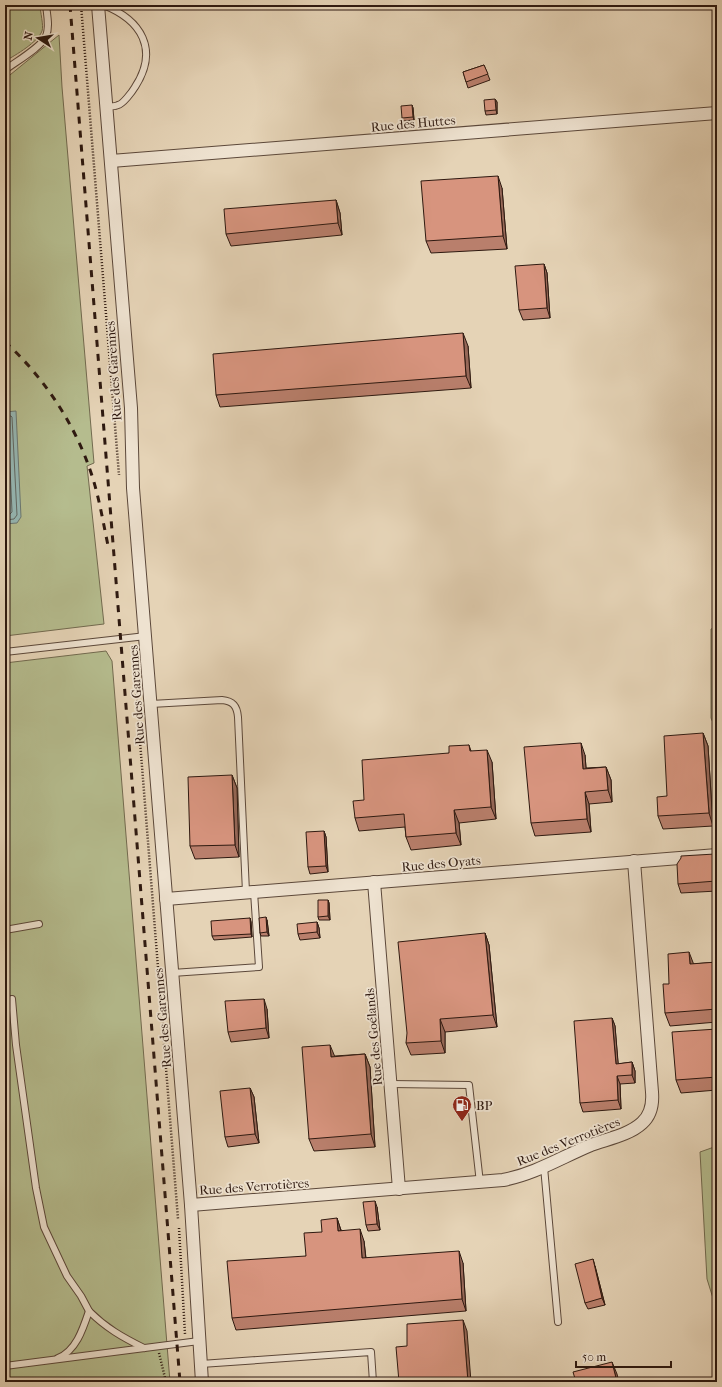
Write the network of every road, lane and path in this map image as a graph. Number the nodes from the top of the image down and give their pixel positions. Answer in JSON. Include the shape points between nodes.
{"nodes":[{"id":1,"x":46,"y":5,"type":"edge"},
{"id":2,"x":98,"y":5,"type":"edge"},
{"id":3,"x":103,"y":5,"type":"edge"},
{"id":4,"x":5,"y":69,"type":"edge"},
{"id":5,"x":106,"y":107,"type":"junction"},
{"id":6,"x":717,"y":112,"type":"edge"},
{"id":7,"x":111,"y":161,"type":"junction"},
{"id":8,"x":146,"y":636,"type":"junction"},
{"id":9,"x":5,"y":652,"type":"edge"},
{"id":10,"x":151,"y":704,"type":"junction"},
{"id":11,"x":717,"y":855,"type":"edge"},
{"id":12,"x":634,"y":861,"type":"junction"},
{"id":13,"x":374,"y":882,"type":"junction"},
{"id":14,"x":250,"y":892,"type":"junction"},
{"id":15,"x":166,"y":899,"type":"junction"},
{"id":16,"x":39,"y":924,"type":"dead end"},
{"id":17,"x":5,"y":930,"type":"edge"},
{"id":18,"x":172,"y":973,"type":"junction"},
{"id":19,"x":12,"y":999,"type":"dead end"},
{"id":20,"x":391,"y":1084,"type":"junction"},
{"id":21,"x":544,"y":1167,"type":"junction"},
{"id":22,"x":480,"y":1183,"type":"junction"},
{"id":23,"x":399,"y":1189,"type":"junction"},
{"id":24,"x":191,"y":1205,"type":"junction"},
{"id":25,"x":180,"y":1252,"type":"dead end"},
{"id":26,"x":88,"y":1311,"type":"junction"},
{"id":27,"x":558,"y":1322,"type":"dead end"},
{"id":28,"x":199,"y":1341,"type":"junction"},
{"id":29,"x":186,"y":1343,"type":"junction"},
{"id":30,"x":157,"y":1346,"type":"junction"},
{"id":31,"x":144,"y":1348,"type":"junction"},
{"id":32,"x":49,"y":1361,"type":"junction"},
{"id":33,"x":201,"y":1364,"type":"junction"},
{"id":34,"x":5,"y":1366,"type":"edge"},
{"id":35,"x":166,"y":1382,"type":"edge"},
{"id":36,"x":202,"y":1382,"type":"edge"},
{"id":37,"x":373,"y":1382,"type":"edge"}],
"edges":[{"from":1,"to":4,"type":"lane","via":[[46,38]]},
{"from":2,"to":5,"type":"street","name":"Rue des Garennes"},
{"from":3,"to":5,"type":"lane","via":[[131,21],[143,37],[147,55],[143,75],[133,91],[119,105]]},
{"from":5,"to":7,"type":"street","name":"Rue des Garennes"},
{"from":6,"to":7,"type":"street","name":"Rue des Huttes"},
{"from":7,"to":8,"type":"street","name":"Rue des Garennes","via":[[131,408],[133,488]]},
{"from":8,"to":9,"type":"lane"},
{"from":8,"to":10,"type":"street","name":"Rue des Garennes"},
{"from":10,"to":14,"type":"lane","via":[[222,700],[236,707]]},
{"from":10,"to":15,"type":"street","name":"Rue des Garennes"},
{"from":11,"to":12,"type":"street","name":"Rue des Oyats"},
{"from":12,"to":13,"type":"street","name":"Rue des Oyats"},
{"from":12,"to":21,"type":"street","name":"Rue des Verrotières","via":[[652,1092],[651,1110],[643,1122],[631,1130]]},
{"from":13,"to":14,"type":"street","name":"Rue des Oyats"},
{"from":13,"to":20,"type":"street","name":"Rue des Goélands"},
{"from":14,"to":15,"type":"street","name":"Rue des Oyats"},
{"from":14,"to":18,"type":"lane","via":[[259,967]]},
{"from":15,"to":18,"type":"street","name":"Rue des Garennes"},
{"from":16,"to":17,"type":"lane"},
{"from":18,"to":24,"type":"street","name":"Rue des Garennes"},
{"from":19,"to":26,"type":"lane","via":[[36,1188],[44,1227],[67,1276]]},
{"from":20,"to":22,"type":"lane","via":[[469,1085]]},
{"from":20,"to":23,"type":"street","name":"Rue des Goélands"},
{"from":21,"to":22,"type":"street","name":"Rue des Verrotières","via":[[514,1178]]},
{"from":21,"to":27,"type":"lane"},
{"from":22,"to":23,"type":"street","name":"Rue des Verrotières"},
{"from":23,"to":24,"type":"street","name":"Rue des Verrotières"},
{"from":24,"to":28,"type":"street","name":"Rue des Garennes"},
{"from":25,"to":29,"type":"path"},
{"from":26,"to":31,"type":"lane","via":[[102,1324]]},
{"from":26,"to":32,"type":"lane","via":[[84,1328],[73,1347],[65,1355]]},
{"from":28,"to":29,"type":"lane"},
{"from":28,"to":33,"type":"street","name":"Rue des Garennes"},
{"from":29,"to":30,"type":"lane"},
{"from":30,"to":31,"type":"lane"},
{"from":30,"to":35,"type":"path"},
{"from":31,"to":32,"type":"lane"},
{"from":32,"to":34,"type":"lane"},
{"from":33,"to":36,"type":"street","name":"Rue des Garennes"},
{"from":33,"to":37,"type":"lane","via":[[371,1352]]}]}
